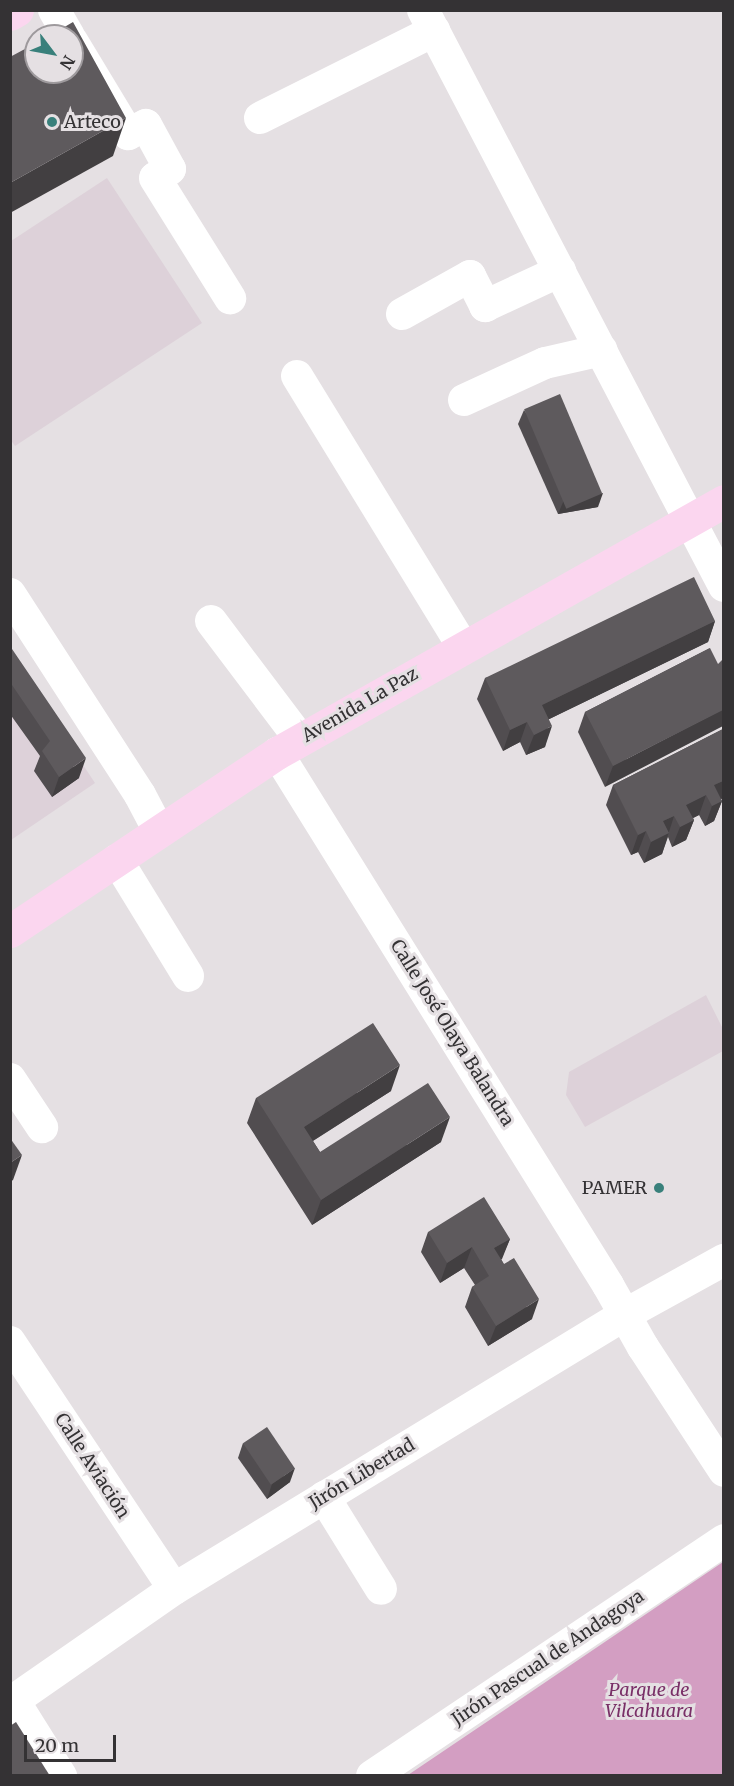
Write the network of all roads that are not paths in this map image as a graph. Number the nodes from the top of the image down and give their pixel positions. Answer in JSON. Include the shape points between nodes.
{"nodes":[{"id":1,"x":17,"y":10,"type":"edge"},
{"id":2,"x":54,"y":10,"type":"edge"},
{"id":3,"x":10,"y":14,"type":"edge"},
{"id":4,"x":429,"y":21,"type":"edge"},
{"id":5,"x":62,"y":24,"type":"edge"},
{"id":6,"x":84,"y":61,"type":"edge"},
{"id":7,"x":260,"y":118,"type":"dead end"},
{"id":8,"x":560,"y":270,"type":"junction"},
{"id":9,"x":230,"y":298,"type":"dead end"},
{"id":10,"x":402,"y":314,"type":"dead end"},
{"id":11,"x":602,"y":350,"type":"junction"},
{"id":12,"x":297,"y":376,"type":"dead end"},
{"id":13,"x":464,"y":400,"type":"dead end"},
{"id":14,"x":723,"y":501,"type":"edge"},
{"id":15,"x":690,"y":518,"type":"junction"},
{"id":16,"x":723,"y":586,"type":"edge"},
{"id":17,"x":10,"y":594,"type":"edge"},
{"id":18,"x":211,"y":621,"type":"dead end"},
{"id":19,"x":463,"y":647,"type":"junction"},
{"id":20,"x":289,"y":746,"type":"junction"},
{"id":21,"x":159,"y":831,"type":"junction"},
{"id":22,"x":117,"y":860,"type":"junction"},
{"id":23,"x":10,"y":931,"type":"edge"},
{"id":24,"x":188,"y":976,"type":"dead end"},
{"id":25,"x":10,"y":1078,"type":"edge"},
{"id":26,"x":42,"y":1127,"type":"dead end"},
{"id":27,"x":723,"y":1260,"type":"edge"},
{"id":28,"x":626,"y":1314,"type":"junction"},
{"id":29,"x":10,"y":1342,"type":"edge"},
{"id":30,"x":723,"y":1471,"type":"edge"},
{"id":31,"x":324,"y":1497,"type":"junction"},
{"id":32,"x":723,"y":1540,"type":"edge"},
{"id":33,"x":174,"y":1589,"type":"junction"},
{"id":34,"x":381,"y":1589,"type":"dead end"},
{"id":35,"x":12,"y":1702,"type":"edge"},
{"id":36,"x":61,"y":1776,"type":"edge"},
{"id":37,"x":372,"y":1776,"type":"edge"}],
"edges":[{"from":1,"to":3,"type":"main road"},
{"from":2,"to":5,"type":"street"},
{"from":4,"to":7,"type":"street"},
{"from":4,"to":8,"type":"street"},
{"from":6,"to":9,"type":"street","via":[[128,135],[146,125],[170,169],[154,178]]},
{"from":8,"to":10,"type":"street","via":[[485,306],[470,276]]},
{"from":8,"to":11,"type":"street"},
{"from":11,"to":13,"type":"street","via":[[545,363]]},
{"from":11,"to":15,"type":"street"},
{"from":12,"to":19,"type":"street"},
{"from":14,"to":15,"type":"main road","name":"Avenida La Paz"},
{"from":15,"to":16,"type":"street"},
{"from":15,"to":19,"type":"main road","name":"Avenida La Paz"},
{"from":17,"to":21,"type":"street","via":[[140,795]]},
{"from":18,"to":20,"type":"street","name":"Calle José Olaya Balandra"},
{"from":19,"to":20,"type":"main road","name":"Avenida La Paz"},
{"from":20,"to":21,"type":"main road","name":"Avenida La Paz"},
{"from":20,"to":28,"type":"street","name":"Calle José Olaya Balandra"},
{"from":21,"to":22,"type":"main road","name":"Avenida La Paz"},
{"from":22,"to":23,"type":"main road","name":"Avenida La Paz"},
{"from":22,"to":24,"type":"street"},
{"from":25,"to":26,"type":"street"},
{"from":27,"to":28,"type":"street","name":"Jirón Libertad"},
{"from":28,"to":30,"type":"street","name":"Calle José Olaya Balandra"},
{"from":28,"to":31,"type":"street","name":"Jirón Libertad"},
{"from":29,"to":33,"type":"street","name":"Calle Aviación"},
{"from":31,"to":33,"type":"street","name":"Jirón Libertad"},
{"from":31,"to":34,"type":"street"},
{"from":32,"to":37,"type":"street","name":"Jirón Pascual de Andagoya"},
{"from":33,"to":35,"type":"street","name":"Jirón Libertad"},
{"from":35,"to":36,"type":"street"}]}
